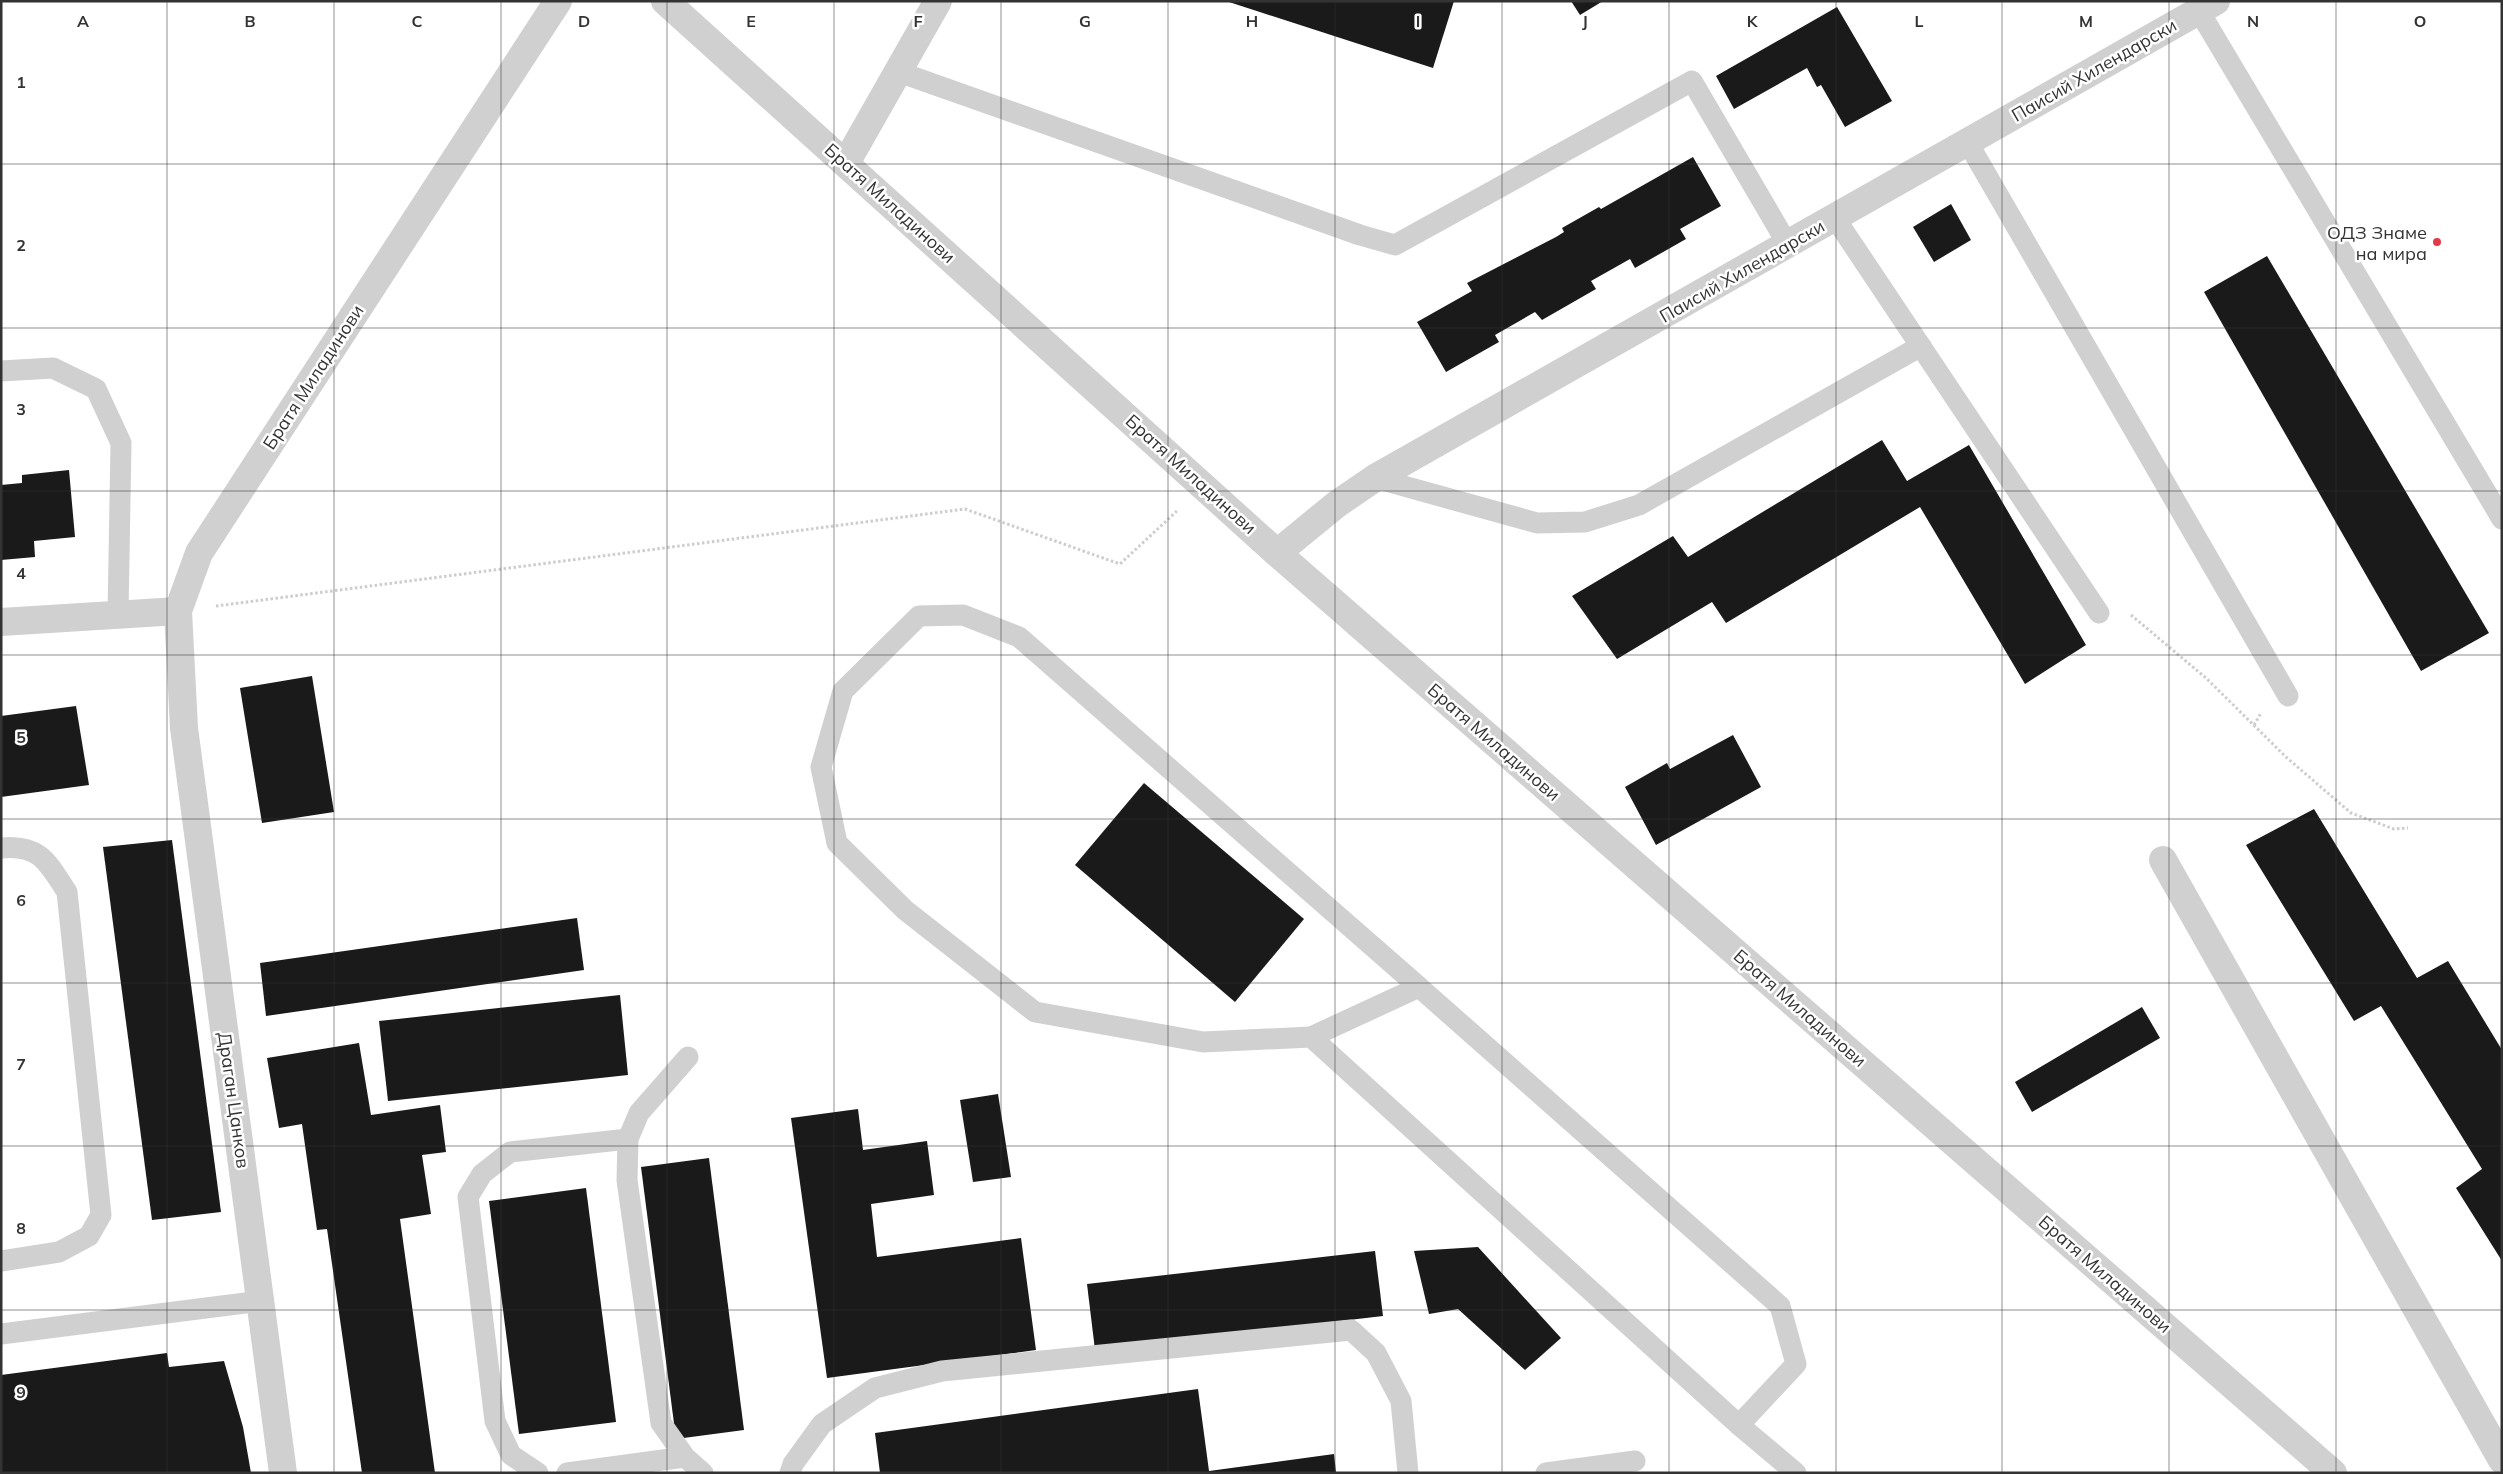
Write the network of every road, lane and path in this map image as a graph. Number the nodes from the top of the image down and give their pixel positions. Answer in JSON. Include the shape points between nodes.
{"nodes":[{"id":1,"x":558,"y":1,"type":"edge"},
{"id":2,"x":665,"y":1,"type":"edge"},
{"id":3,"x":938,"y":1,"type":"edge"},
{"id":4,"x":2207,"y":6,"type":"edge"},
{"id":5,"x":899,"y":72,"type":"junction"},
{"id":6,"x":1968,"y":143,"type":"junction"},
{"id":7,"x":846,"y":164,"type":"junction"},
{"id":8,"x":1835,"y":218,"type":"junction"},
{"id":9,"x":1788,"y":245,"type":"junction"},
{"id":10,"x":1921,"y":346,"type":"junction"},
{"id":11,"x":1,"y":371,"type":"edge"},
{"id":12,"x":1375,"y":478,"type":"junction"},
{"id":13,"x":1204,"y":485,"type":"junction"},
{"id":14,"x":2502,"y":519,"type":"edge"},
{"id":15,"x":1277,"y":553,"type":"junction"},
{"id":16,"x":2093,"y":604,"type":"joint"},
{"id":17,"x":178,"y":611,"type":"junction"},
{"id":18,"x":118,"y":614,"type":"junction"},
{"id":19,"x":1,"y":622,"type":"edge"},
{"id":20,"x":2288,"y":696,"type":"dead end"},
{"id":21,"x":2408,"y":828,"type":"dead end"},
{"id":22,"x":1,"y":848,"type":"edge"},
{"id":23,"x":2163,"y":860,"type":"dead end"},
{"id":24,"x":1419,"y":987,"type":"junction"},
{"id":25,"x":1311,"y":1037,"type":"junction"},
{"id":26,"x":688,"y":1057,"type":"dead end"},
{"id":27,"x":628,"y":1139,"type":"junction"},
{"id":28,"x":1,"y":1261,"type":"edge"},
{"id":29,"x":261,"y":1301,"type":"junction"},
{"id":30,"x":1,"y":1334,"type":"edge"},
{"id":31,"x":1739,"y":1425,"type":"junction"},
{"id":32,"x":684,"y":1457,"type":"junction"},
{"id":33,"x":2502,"y":1460,"type":"edge"},
{"id":34,"x":1635,"y":1461,"type":"dead end"},
{"id":35,"x":283,"y":1473,"type":"edge"},
{"id":36,"x":538,"y":1473,"type":"edge"},
{"id":37,"x":567,"y":1473,"type":"edge"},
{"id":38,"x":703,"y":1473,"type":"edge"},
{"id":39,"x":790,"y":1473,"type":"edge"},
{"id":40,"x":1408,"y":1473,"type":"edge"},
{"id":41,"x":1546,"y":1473,"type":"edge"},
{"id":42,"x":1796,"y":1473,"type":"edge"},
{"id":43,"x":2333,"y":1473,"type":"edge"}],
"edges":[{"from":1,"to":17,"type":"street","name":"Братя Миладинови","via":[[199,553]]},
{"from":2,"to":7,"type":"street","name":"Братя Миладинови"},
{"from":3,"to":5,"type":"street"},
{"from":4,"to":6,"type":"street","name":"Паисий Хилендарски"},
{"from":4,"to":14,"type":"lane"},
{"from":5,"to":7,"type":"street"},
{"from":5,"to":9,"type":"lane","via":[[1395,245],[1692,81]]},
{"from":6,"to":8,"type":"street","name":"Паисий Хилендарски"},
{"from":6,"to":20,"type":"lane"},
{"from":7,"to":13,"type":"street","name":"Братя Миладинови"},
{"from":8,"to":9,"type":"street","name":"Паисий Хилендарски"},
{"from":8,"to":10,"type":"lane"},
{"from":9,"to":12,"type":"street","name":"Паисий Хилендарски"},
{"from":10,"to":12,"type":"lane","via":[[1638,505],[1585,522],[1537,523]]},
{"from":10,"to":16,"type":"lane"},
{"from":11,"to":18,"type":"lane","via":[[53,368],[96,389],[121,444]]},
{"from":12,"to":15,"type":"street","name":"Паисий Хилендарски"},
{"from":13,"to":15,"type":"street","name":"Братя Миладинови"},
{"from":13,"to":17,"type":"path","via":[[1120,564],[965,509]]},
{"from":15,"to":43,"type":"street","name":"Братя Миладинови"},
{"from":16,"to":21,"type":"path","via":[[2102,591],[2149,629],[2351,813],[2394,829]]},
{"from":17,"to":18,"type":"street"},
{"from":17,"to":29,"type":"street","name":"Драган Цанков","via":[[184,728]]},
{"from":18,"to":19,"type":"street"},
{"from":22,"to":28,"type":"lane","via":[[19,846],[45,858],[67,892],[102,1215],[89,1236],[59,1252]]},
{"from":23,"to":33,"type":"street"},
{"from":24,"to":25,"type":"lane"},
{"from":24,"to":25,"type":"lane","via":[[1019,637],[963,615],[919,616],[843,691],[821,767],[837,842],[905,910],[1035,1012],[1202,1042]]},
{"from":24,"to":31,"type":"lane","via":[[1780,1306],[1796,1364]]},
{"from":25,"to":31,"type":"lane"},
{"from":26,"to":27,"type":"lane","via":[[639,1113]]},
{"from":27,"to":32,"type":"lane","via":[[627,1180],[661,1423]]},
{"from":27,"to":36,"type":"lane","via":[[510,1152],[482,1174],[468,1196],[495,1421],[511,1455]]},
{"from":29,"to":30,"type":"lane"},
{"from":29,"to":35,"type":"street","name":"Драган Цанков"},
{"from":31,"to":42,"type":"lane"},
{"from":32,"to":37,"type":"lane"},
{"from":32,"to":38,"type":"lane"},
{"from":34,"to":41,"type":"lane"},
{"from":39,"to":40,"type":"lane","via":[[822,1424],[875,1388],[942,1372],[1351,1330],[1376,1353],[1401,1402]]}]}
